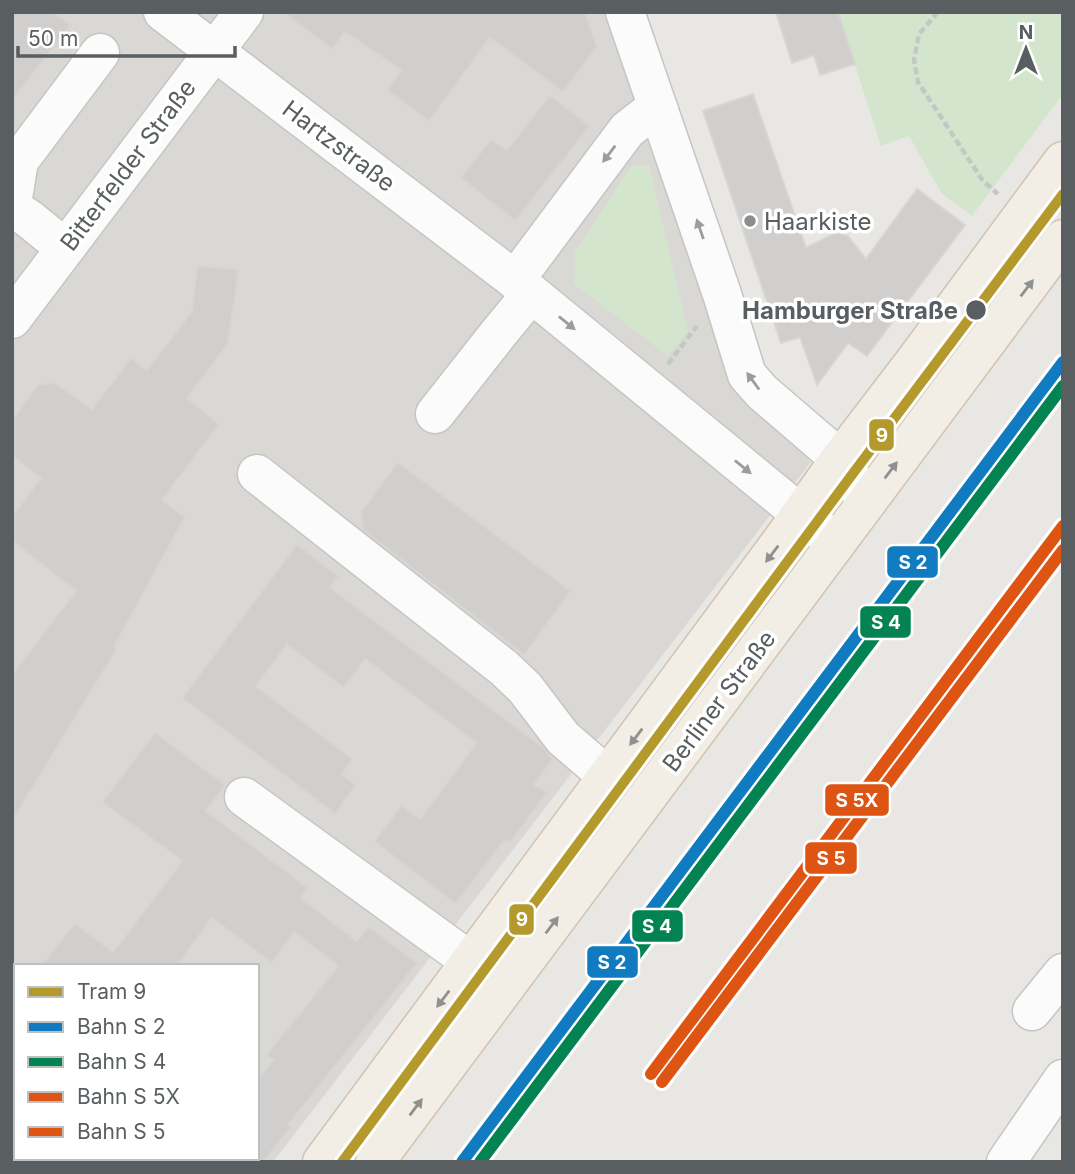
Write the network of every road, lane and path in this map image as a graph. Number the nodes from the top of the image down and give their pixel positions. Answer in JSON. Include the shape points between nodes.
{"nodes":[{"id":1,"x":163,"y":12,"type":"edge"},
{"id":2,"x":244,"y":12,"type":"edge"},
{"id":3,"x":625,"y":12,"type":"edge"},
{"id":4,"x":938,"y":12,"type":"edge"},
{"id":5,"x":214,"y":51,"type":"junction"},
{"id":6,"x":100,"y":53,"type":"dead end"},
{"id":7,"x":659,"y":110,"type":"junction"},
{"id":8,"x":1063,"y":161,"type":"edge"},
{"id":9,"x":992,"y":189,"type":"dead end"},
{"id":10,"x":12,"y":206,"type":"edge"},
{"id":11,"x":1063,"y":240,"type":"edge"},
{"id":12,"x":65,"y":248,"type":"junction"},
{"id":13,"x":523,"y":287,"type":"junction"},
{"id":14,"x":722,"y":293,"type":"junction"},
{"id":15,"x":12,"y":319,"type":"edge"},
{"id":16,"x":648,"y":389,"type":"junction"},
{"id":17,"x":435,"y":414,"type":"dead end"},
{"id":18,"x":840,"y":459,"type":"junction"},
{"id":19,"x":257,"y":474,"type":"dead end"},
{"id":20,"x":867,"y":502,"type":"junction"},
{"id":21,"x":801,"y":515,"type":"junction"},
{"id":22,"x":835,"y":545,"type":"junction"},
{"id":23,"x":607,"y":776,"type":"junction"},
{"id":24,"x":244,"y":797,"type":"dead end"},
{"id":25,"x":470,"y":961,"type":"junction"},
{"id":26,"x":1063,"y":973,"type":"edge"},
{"id":27,"x":1032,"y":1011,"type":"dead end"},
{"id":28,"x":1063,"y":1079,"type":"edge"},
{"id":29,"x":322,"y":1162,"type":"edge"},
{"id":30,"x":375,"y":1162,"type":"edge"},
{"id":31,"x":1006,"y":1162,"type":"edge"}],
"edges":[{"from":1,"to":5,"type":"street","name":"Hartzstraße"},
{"from":2,"to":5,"type":"street","name":"Bitterfelder Straße"},
{"from":3,"to":7,"type":"street"},
{"from":4,"to":9,"type":"path","via":[[919,34],[914,60],[918,82]]},
{"from":5,"to":12,"type":"street","name":"Bitterfelder Straße"},
{"from":5,"to":13,"type":"street","name":"Hartzstraße"},
{"from":6,"to":10,"type":"street","via":[[19,162]]},
{"from":7,"to":13,"type":"street","one_way":true,"via":[[627,130]]},
{"from":14,"to":7,"type":"street","one_way":true},
{"from":8,"to":18,"type":"main road","name":"Berliner Straße"},
{"from":10,"to":12,"type":"street"},
{"from":20,"to":11,"type":"main road","name":"Berliner Straße","one_way":true},
{"from":12,"to":15,"type":"street","name":"Bitterfelder Straße"},
{"from":13,"to":16,"type":"street","name":"Hartzstraße","one_way":true},
{"from":13,"to":17,"type":"street","via":[[498,334]]},
{"from":14,"to":16,"type":"path"},
{"from":18,"to":14,"type":"street","one_way":true,"via":[[747,374]]},
{"from":16,"to":21,"type":"street","name":"Hartzstraße","one_way":true},
{"from":18,"to":20,"type":"street"},
{"from":18,"to":21,"type":"main road","name":"Berliner Straße"},
{"from":19,"to":23,"type":"street","via":[[504,668],[562,738]]},
{"from":20,"to":22,"type":"main road","name":"Berliner Straße"},
{"from":21,"to":22,"type":"street","name":"Hartzstraße"},
{"from":21,"to":23,"type":"main road","name":"Berliner Straße","one_way":true},
{"from":30,"to":22,"type":"main road","name":"Berliner Straße","one_way":true},
{"from":23,"to":25,"type":"main road","name":"Berliner Straße"},
{"from":24,"to":25,"type":"street"},
{"from":25,"to":29,"type":"main road","name":"Berliner Straße","one_way":true},
{"from":26,"to":27,"type":"street"},
{"from":28,"to":31,"type":"street"}]}
